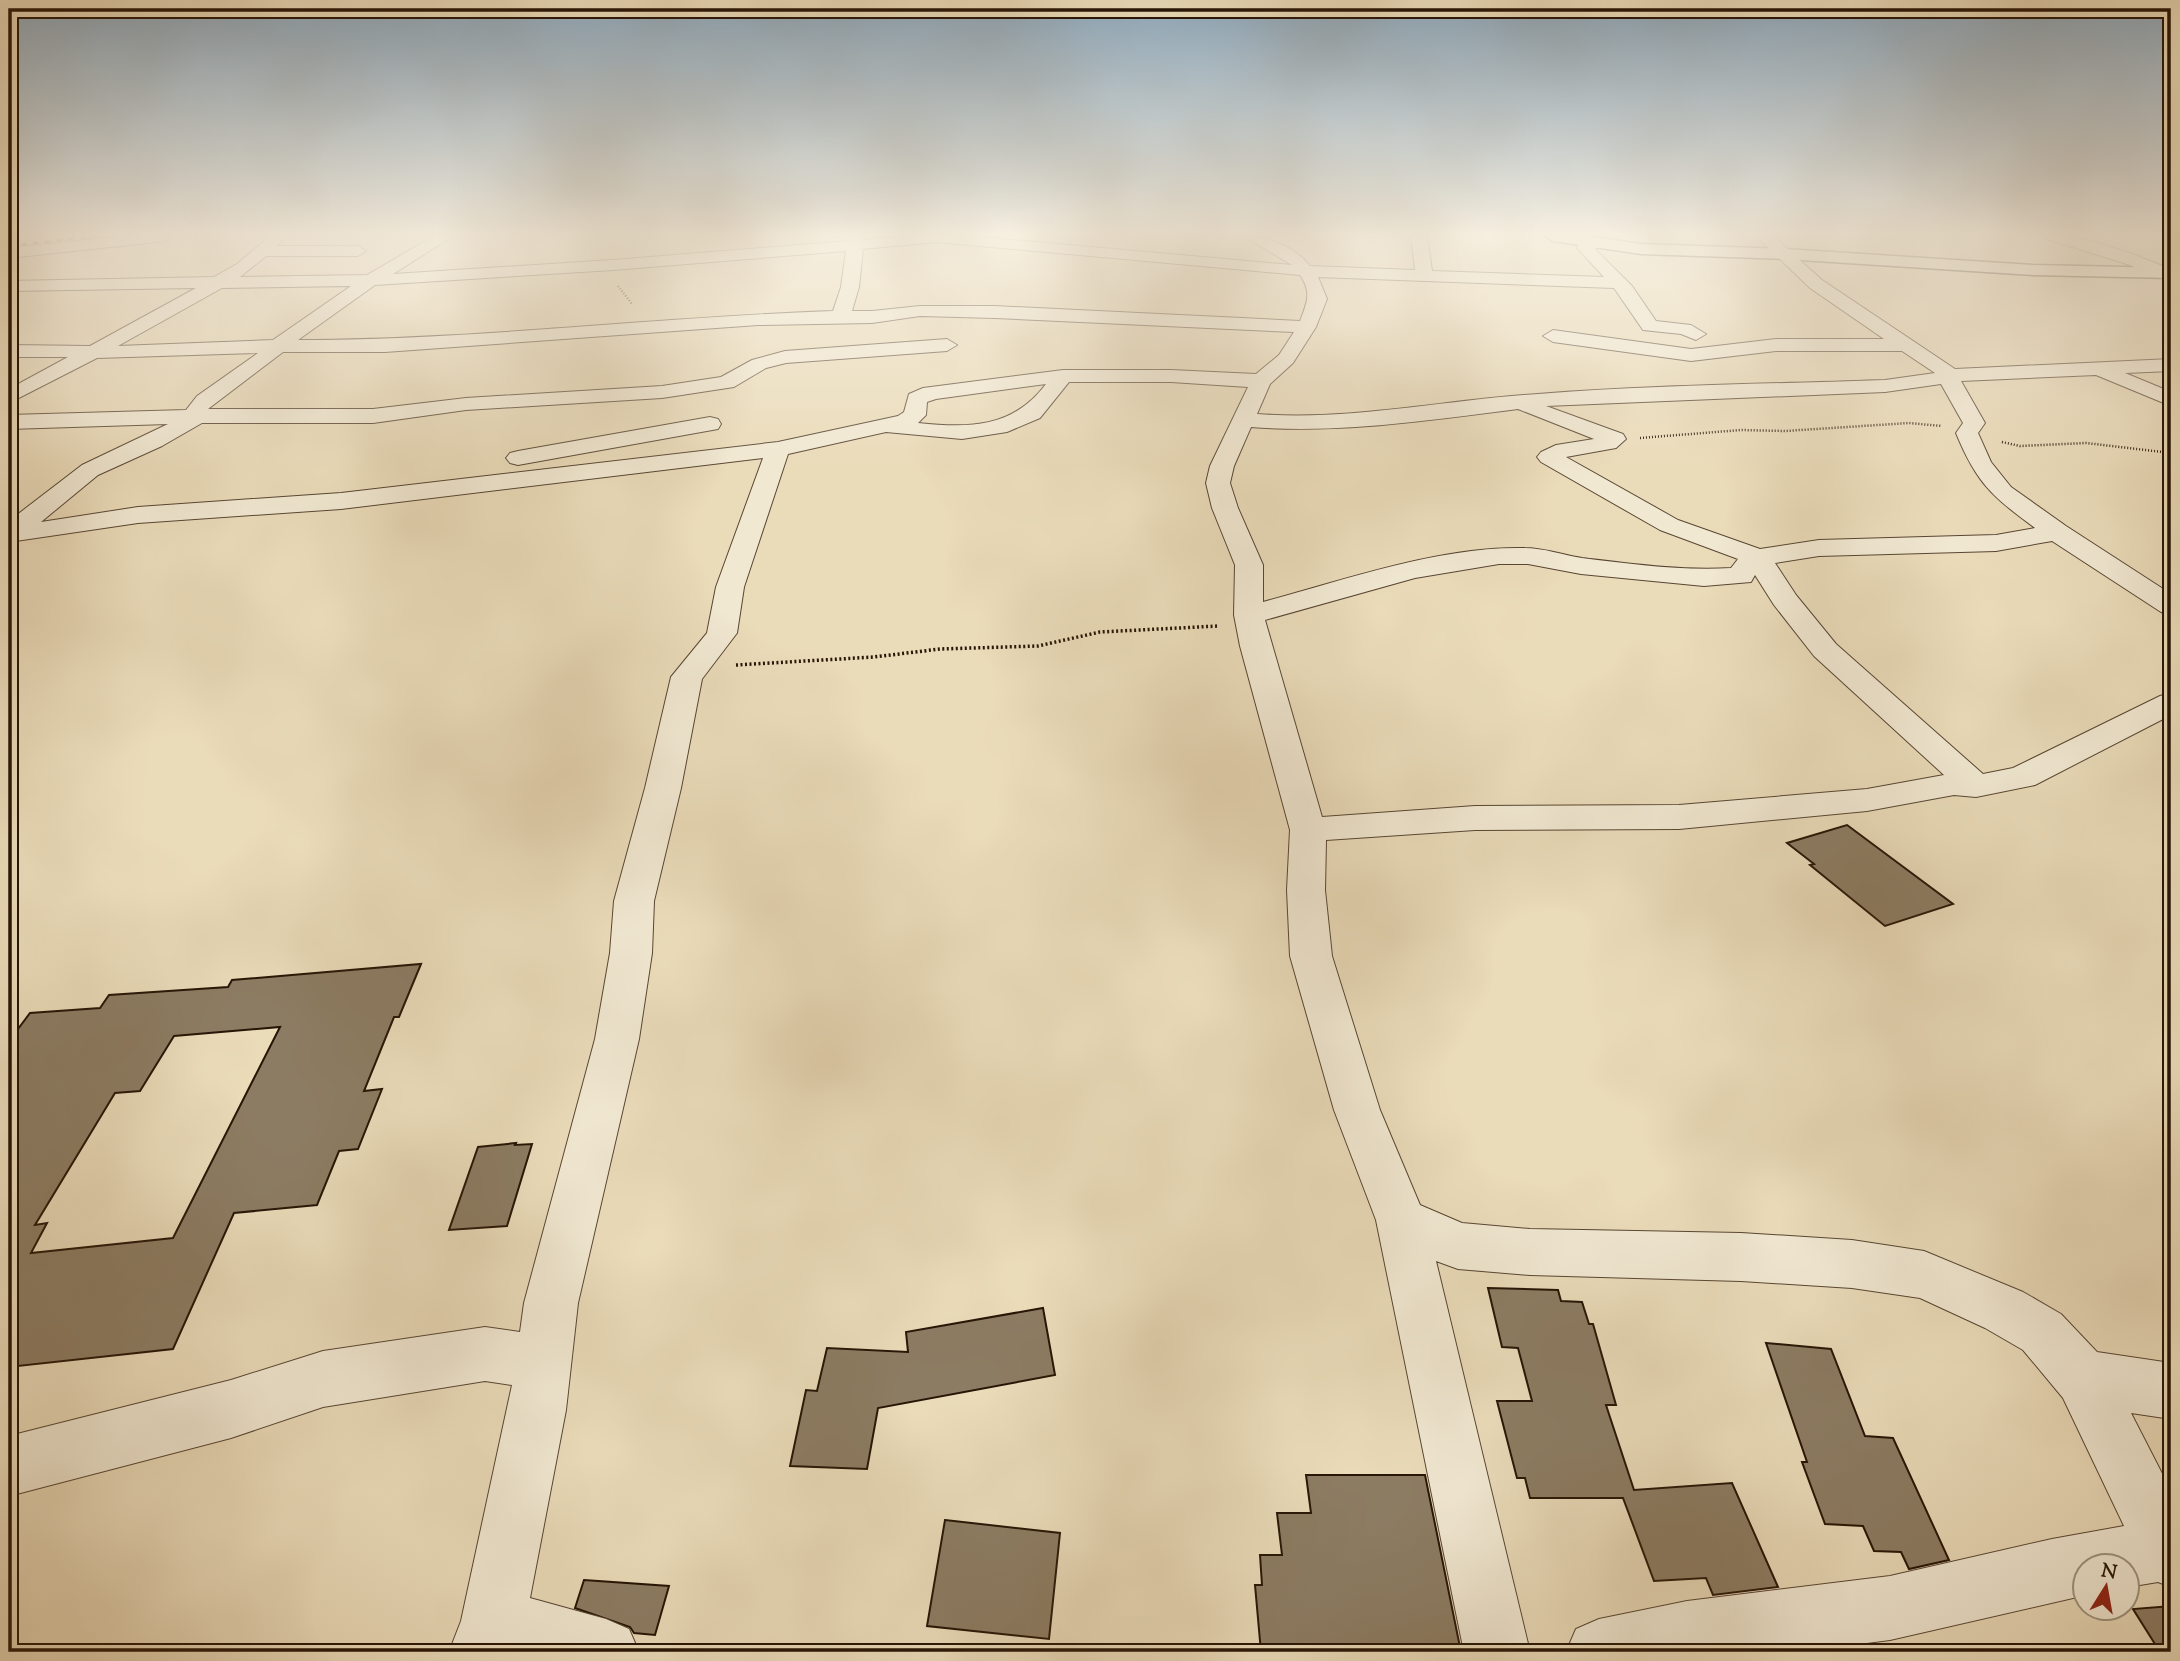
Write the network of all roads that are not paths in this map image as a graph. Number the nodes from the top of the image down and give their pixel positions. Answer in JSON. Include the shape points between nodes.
{"nodes":[{"id":1,"x":163,"y":314,"type":"edge"},
{"id":2,"x":324,"y":314,"type":"edge"},
{"id":3,"x":900,"y":314,"type":"edge"},
{"id":4,"x":1016,"y":314,"type":"edge"},
{"id":5,"x":1312,"y":314,"type":"edge"},
{"id":6,"x":1643,"y":314,"type":"edge"},
{"id":7,"x":1858,"y":314,"type":"edge"},
{"id":8,"x":841,"y":316,"type":"joint"},
{"id":9,"x":1650,"y":326,"type":"junction"},
{"id":10,"x":1307,"y":327,"type":"junction"},
{"id":11,"x":947,"y":345,"type":"dead end"},
{"id":12,"x":1910,"y":345,"type":"junction"},
{"id":13,"x":278,"y":346,"type":"junction"},
{"id":14,"x":1721,"y":350,"type":"junction"},
{"id":15,"x":9,"y":351,"type":"edge"},
{"id":16,"x":96,"y":351,"type":"junction"},
{"id":17,"x":2171,"y":365,"type":"edge"},
{"id":18,"x":2092,"y":367,"type":"junction"},
{"id":19,"x":1951,"y":375,"type":"junction"},
{"id":20,"x":1063,"y":376,"type":"junction"},
{"id":21,"x":1261,"y":381,"type":"junction"},
{"id":22,"x":1774,"y":389,"type":"junction"},
{"id":23,"x":9,"y":397,"type":"edge"},
{"id":24,"x":2171,"y":400,"type":"edge"},
{"id":25,"x":1515,"y":402,"type":"junction"},
{"id":26,"x":194,"y":418,"type":"junction"},
{"id":27,"x":512,"y":418,"type":"junction"},
{"id":28,"x":1244,"y":420,"type":"junction"},
{"id":29,"x":9,"y":422,"type":"edge"},
{"id":30,"x":710,"y":424,"type":"dead end"},
{"id":31,"x":889,"y":426,"type":"junction"},
{"id":32,"x":778,"y":449,"type":"junction"},
{"id":33,"x":506,"y":470,"type":"junction"},
{"id":34,"x":2057,"y":532,"type":"junction"},
{"id":35,"x":9,"y":534,"type":"edge"},
{"id":36,"x":1758,"y":557,"type":"junction"},
{"id":37,"x":2171,"y":606,"type":"edge"},
{"id":38,"x":1249,"y":618,"type":"junction"},
{"id":39,"x":2171,"y":703,"type":"edge"},
{"id":40,"x":1976,"y":786,"type":"junction"},
{"id":41,"x":1308,"y":830,"type":"junction"},
{"id":42,"x":1401,"y":1220,"type":"junction"},
{"id":43,"x":543,"y":1362,"type":"junction"},
{"id":44,"x":2083,"y":1378,"type":"junction"},
{"id":45,"x":2171,"y":1391,"type":"edge"},
{"id":46,"x":9,"y":1466,"type":"edge"},
{"id":47,"x":2169,"y":1552,"type":"edge"},
{"id":48,"x":487,"y":1637,"type":"edge"},
{"id":49,"x":606,"y":1652,"type":"edge"},
{"id":50,"x":1497,"y":1652,"type":"edge"},
{"id":51,"x":1599,"y":1652,"type":"edge"}],
"edges":[{"from":1,"to":16,"type":"street"},
{"from":2,"to":13,"type":"street"},
{"from":3,"to":8,"type":"street"},
{"from":4,"to":10,"type":"street"},
{"from":5,"to":10,"type":"street"},
{"from":6,"to":9,"type":"street"},
{"from":7,"to":12,"type":"street"},
{"from":8,"to":13,"type":"street","via":[[385,346]]},
{"from":9,"to":14,"type":"street","via":[[1692,331]]},
{"from":9,"to":14,"type":"street","via":[[1551,330],[1668,353],[1714,354]]},
{"from":10,"to":21,"type":"street","via":[[1277,369]]},
{"from":11,"to":27,"type":"street","via":[[785,357],[759,364],[727,383]]},
{"from":12,"to":14,"type":"street"},
{"from":12,"to":19,"type":"street"},
{"from":13,"to":16,"type":"street"},
{"from":13,"to":26,"type":"street","via":[[203,401]]},
{"from":14,"to":22,"type":"street"},
{"from":15,"to":16,"type":"street"},
{"from":16,"to":23,"type":"street"},
{"from":17,"to":18,"type":"street"},
{"from":18,"to":19,"type":"street"},
{"from":18,"to":24,"type":"street"},
{"from":19,"to":22,"type":"street","via":[[1885,386]]},
{"from":19,"to":34,"type":"street","via":[[1951,384],[1974,423],[1968,431],[1980,463],[2002,492]]},
{"from":20,"to":21,"type":"street"},
{"from":20,"to":31,"type":"street","via":[[931,393],[917,399],[911,419]]},
{"from":20,"to":31,"type":"street","via":[[1034,412],[997,428],[957,431]]},
{"from":21,"to":28,"type":"street"},
{"from":22,"to":25,"type":"street"},
{"from":25,"to":28,"type":"street","via":[[1341,422]]},
{"from":25,"to":36,"type":"street","via":[[1615,439],[1549,457],[1669,525]]},
{"from":26,"to":27,"type":"street","via":[[267,414]]},
{"from":26,"to":29,"type":"street"},
{"from":26,"to":35,"type":"street","via":[[154,442],[90,470]]},
{"from":27,"to":33,"type":"street"},
{"from":28,"to":38,"type":"street","via":[[1218,483],[1249,565]]},
{"from":30,"to":33,"type":"street"},
{"from":31,"to":32,"type":"street"},
{"from":32,"to":33,"type":"street"},
{"from":32,"to":43,"type":"street","via":[[730,587],[722,633],[687,677],[634,901],[617,1039],[551,1303]]},
{"from":33,"to":35,"type":"street","via":[[341,501],[138,516]]},
{"from":34,"to":36,"type":"street","via":[[1996,542],[1819,548]]},
{"from":34,"to":37,"type":"street"},
{"from":36,"to":38,"type":"street","via":[[1745,566],[1741,576],[1704,578],[1499,556],[1413,570]]},
{"from":36,"to":40,"type":"street","via":[[1825,650]]},
{"from":38,"to":41,"type":"street"},
{"from":39,"to":40,"type":"street","via":[[2023,776]]},
{"from":40,"to":41,"type":"street","via":[[1954,784],[1867,800],[1679,817],[1475,818]]},
{"from":41,"to":42,"type":"street","via":[[1311,956],[1357,1110]]},
{"from":42,"to":44,"type":"street","via":[[1458,1246],[1741,1257],[1852,1264],[1924,1275],[2042,1332]]},
{"from":42,"to":50,"type":"street"},
{"from":43,"to":46,"type":"street","via":[[485,1354],[323,1379],[231,1409]]},
{"from":43,"to":48,"type":"street","via":[[537,1410]]},
{"from":44,"to":45,"type":"street"},
{"from":44,"to":47,"type":"street"},
{"from":47,"to":51,"type":"street","via":[[2052,1570],[1890,1608],[1688,1634]]},
{"from":48,"to":49,"type":"street"}]}
